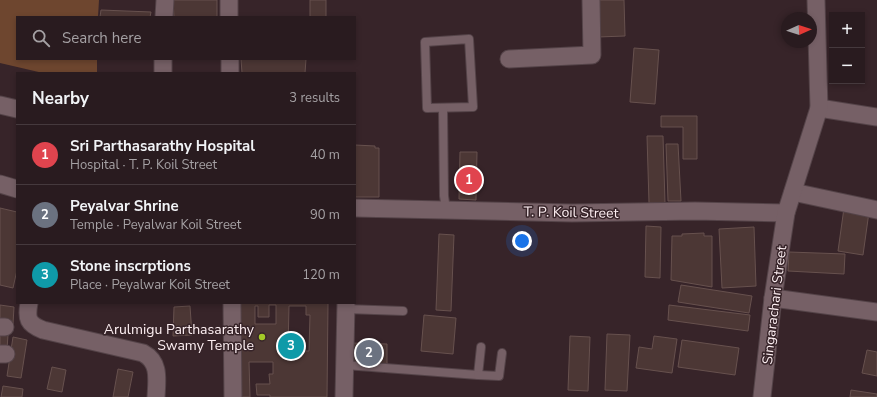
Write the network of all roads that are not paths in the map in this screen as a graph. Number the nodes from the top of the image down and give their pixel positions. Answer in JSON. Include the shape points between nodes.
{"nodes":[{"id":1,"x":165,"y":0,"type":"edge"},
{"id":2,"x":229,"y":0,"type":"edge"},
{"id":3,"x":590,"y":0,"type":"edge"},
{"id":4,"x":816,"y":0,"type":"edge"},
{"id":5,"x":164,"y":16,"type":"edge"},
{"id":6,"x":229,"y":16,"type":"edge"},
{"id":7,"x":510,"y":59,"type":"dead end"},
{"id":8,"x":164,"y":60,"type":"edge"},
{"id":9,"x":230,"y":60,"type":"edge"},
{"id":10,"x":163,"y":72,"type":"edge"},
{"id":11,"x":230,"y":72,"type":"edge"},
{"id":12,"x":0,"y":105,"type":"edge"},
{"id":13,"x":443,"y":108,"type":"junction"},
{"id":14,"x":819,"y":108,"type":"junction"},
{"id":15,"x":16,"y":109,"type":"edge"},
{"id":16,"x":877,"y":117,"type":"edge"},
{"id":17,"x":0,"y":184,"type":"edge"},
{"id":18,"x":16,"y":189,"type":"edge"},
{"id":19,"x":793,"y":192,"type":"junction"},
{"id":20,"x":356,"y":208,"type":"edge"},
{"id":21,"x":446,"y":209,"type":"junction"},
{"id":22,"x":877,"y":210,"type":"edge"},
{"id":23,"x":786,"y":213,"type":"junction"},
{"id":24,"x":773,"y":298,"type":"junction"},
{"id":25,"x":29,"y":304,"type":"edge"},
{"id":26,"x":232,"y":304,"type":"edge"},
{"id":27,"x":346,"y":306,"type":"edge"},
{"id":28,"x":403,"y":311,"type":"dead end"},
{"id":29,"x":877,"y":312,"type":"edge"},
{"id":30,"x":481,"y":347,"type":"dead end"},
{"id":31,"x":502,"y":353,"type":"dead end"},
{"id":32,"x":345,"y":365,"type":"junction"},
{"id":33,"x":478,"y":375,"type":"junction"},
{"id":34,"x":156,"y":397,"type":"edge"},
{"id":35,"x":233,"y":397,"type":"edge"},
{"id":36,"x":344,"y":397,"type":"edge"},
{"id":37,"x":762,"y":397,"type":"edge"}],
"edges":[{"from":1,"to":5,"type":"street"},
{"from":2,"to":6,"type":"street"},
{"from":3,"to":7,"type":"street","via":[[592,55]]},
{"from":4,"to":14,"type":"street","name":"Singarachari Street"},
{"from":8,"to":10,"type":"street"},
{"from":9,"to":11,"type":"street"},
{"from":12,"to":15,"type":"street"},
{"from":13,"to":13,"type":"lane","via":[[427,108],[425,42],[469,39],[473,107]]},
{"from":13,"to":21,"type":"lane"},
{"from":14,"to":16,"type":"street"},
{"from":14,"to":19,"type":"street","name":"Singarachari Street"},
{"from":17,"to":18,"type":"street"},
{"from":19,"to":22,"type":"street"},
{"from":19,"to":23,"type":"street","name":"Singarachari Street"},
{"from":20,"to":21,"type":"street","name":"T. P. Koil Street"},
{"from":21,"to":23,"type":"street","name":"T. P. Koil Street","via":[[572,213]]},
{"from":23,"to":24,"type":"street","name":"Singarachari Street"},
{"from":24,"to":29,"type":"street"},
{"from":24,"to":37,"type":"street","name":"Singarachari Street"},
{"from":25,"to":34,"type":"street","via":[[27,315],[30,322],[43,330],[150,356],[156,366]]},
{"from":26,"to":35,"type":"street"},
{"from":27,"to":28,"type":"lane"},
{"from":27,"to":32,"type":"street"},
{"from":30,"to":33,"type":"lane"},
{"from":31,"to":33,"type":"lane","via":[[499,376]]},
{"from":32,"to":33,"type":"lane"},
{"from":32,"to":36,"type":"street"}]}
